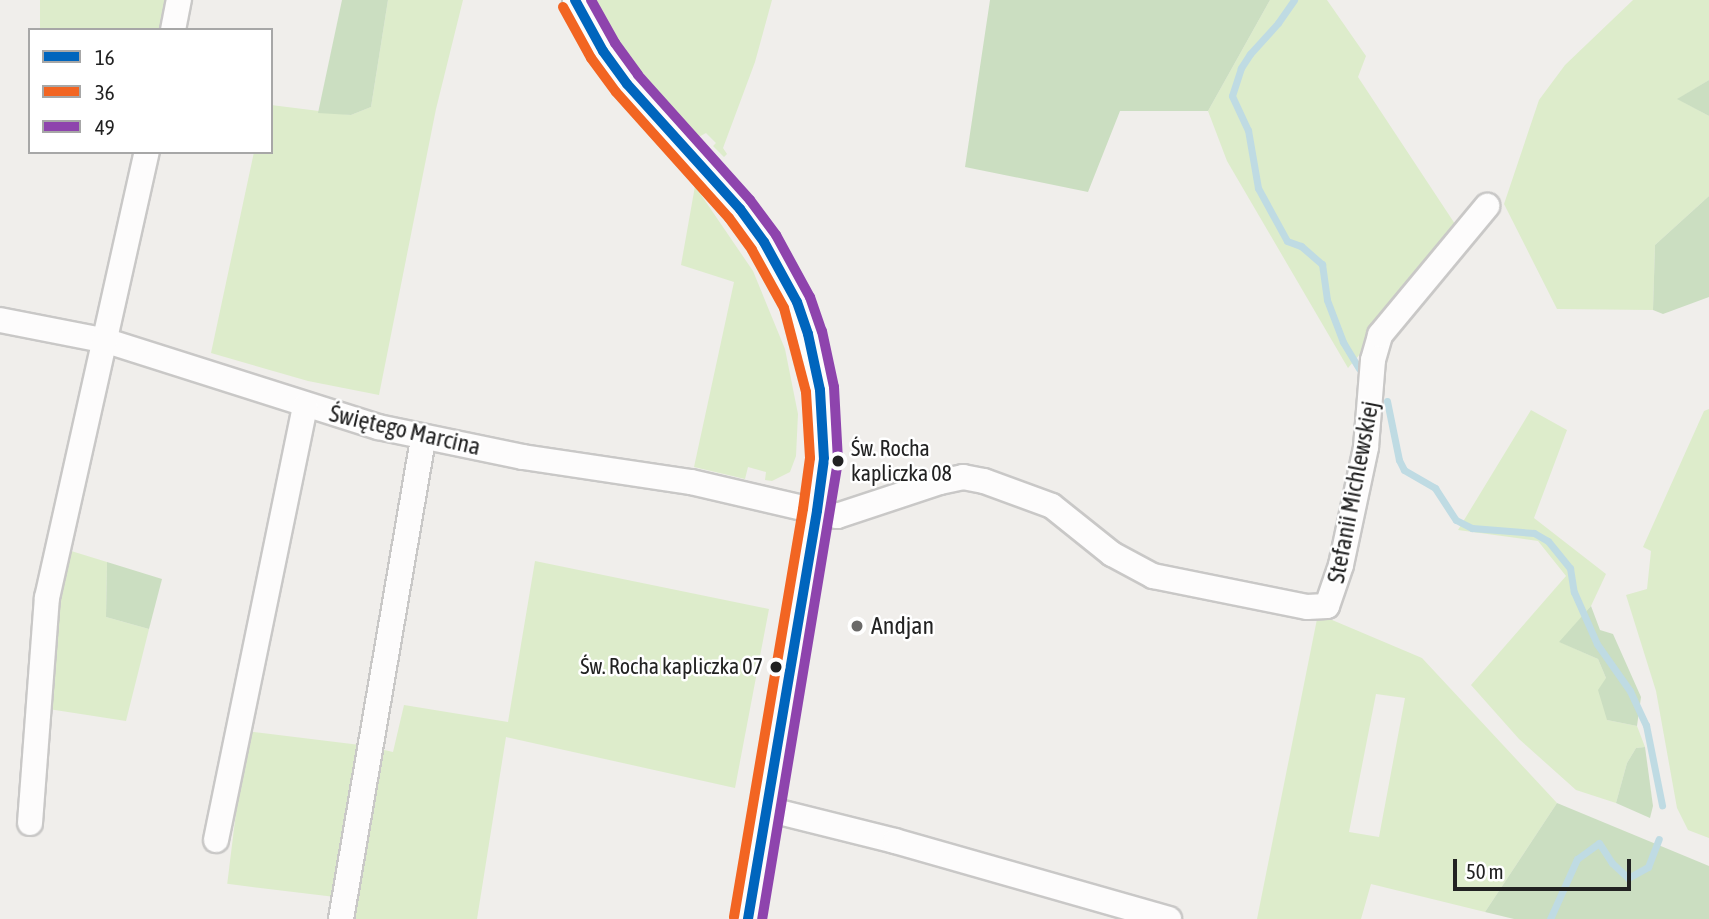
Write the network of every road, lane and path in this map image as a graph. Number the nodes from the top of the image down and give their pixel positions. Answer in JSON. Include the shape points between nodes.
{"nodes":[{"id":1,"x":179,"y":0,"type":"edge"},
{"id":2,"x":575,"y":0,"type":"edge"},
{"id":3,"x":173,"y":28,"type":"edge"},
{"id":4,"x":147,"y":154,"type":"edge"},
{"id":5,"x":1487,"y":206,"type":"dead end"},
{"id":6,"x":0,"y":320,"type":"edge"},
{"id":7,"x":107,"y":341,"type":"junction"},
{"id":8,"x":305,"y":405,"type":"junction"},
{"id":9,"x":423,"y":437,"type":"junction"},
{"id":10,"x":817,"y":512,"type":"junction"},
{"id":11,"x":767,"y":809,"type":"junction"},
{"id":12,"x":30,"y":823,"type":"dead end"},
{"id":13,"x":216,"y":840,"type":"dead end"},
{"id":14,"x":341,"y":919,"type":"edge"},
{"id":15,"x":748,"y":919,"type":"edge"},
{"id":16,"x":1169,"y":919,"type":"edge"}],
"edges":[{"from":1,"to":3,"type":"street"},
{"from":2,"to":10,"type":"street","via":[[619,73],[740,209],[791,290],[808,334],[823,416],[824,459]]},
{"from":4,"to":7,"type":"street"},
{"from":5,"to":10,"type":"street","name":"Stefanii Michlewskiej","via":[[1380,335],[1366,447],[1328,606],[1307,607],[1153,576],[1112,554],[1052,506],[984,481],[940,482],[838,516]]},
{"from":6,"to":7,"type":"street","name":"Świętego Marcina"},
{"from":7,"to":8,"type":"street","name":"Świętego Marcina"},
{"from":7,"to":12,"type":"street","via":[[47,598]]},
{"from":8,"to":9,"type":"street","name":"Świętego Marcina"},
{"from":8,"to":13,"type":"street"},
{"from":9,"to":10,"type":"street","name":"Świętego Marcina","via":[[691,482]]},
{"from":9,"to":14,"type":"street"},
{"from":10,"to":11,"type":"street"},
{"from":11,"to":15,"type":"street"},
{"from":11,"to":16,"type":"street"}]}
